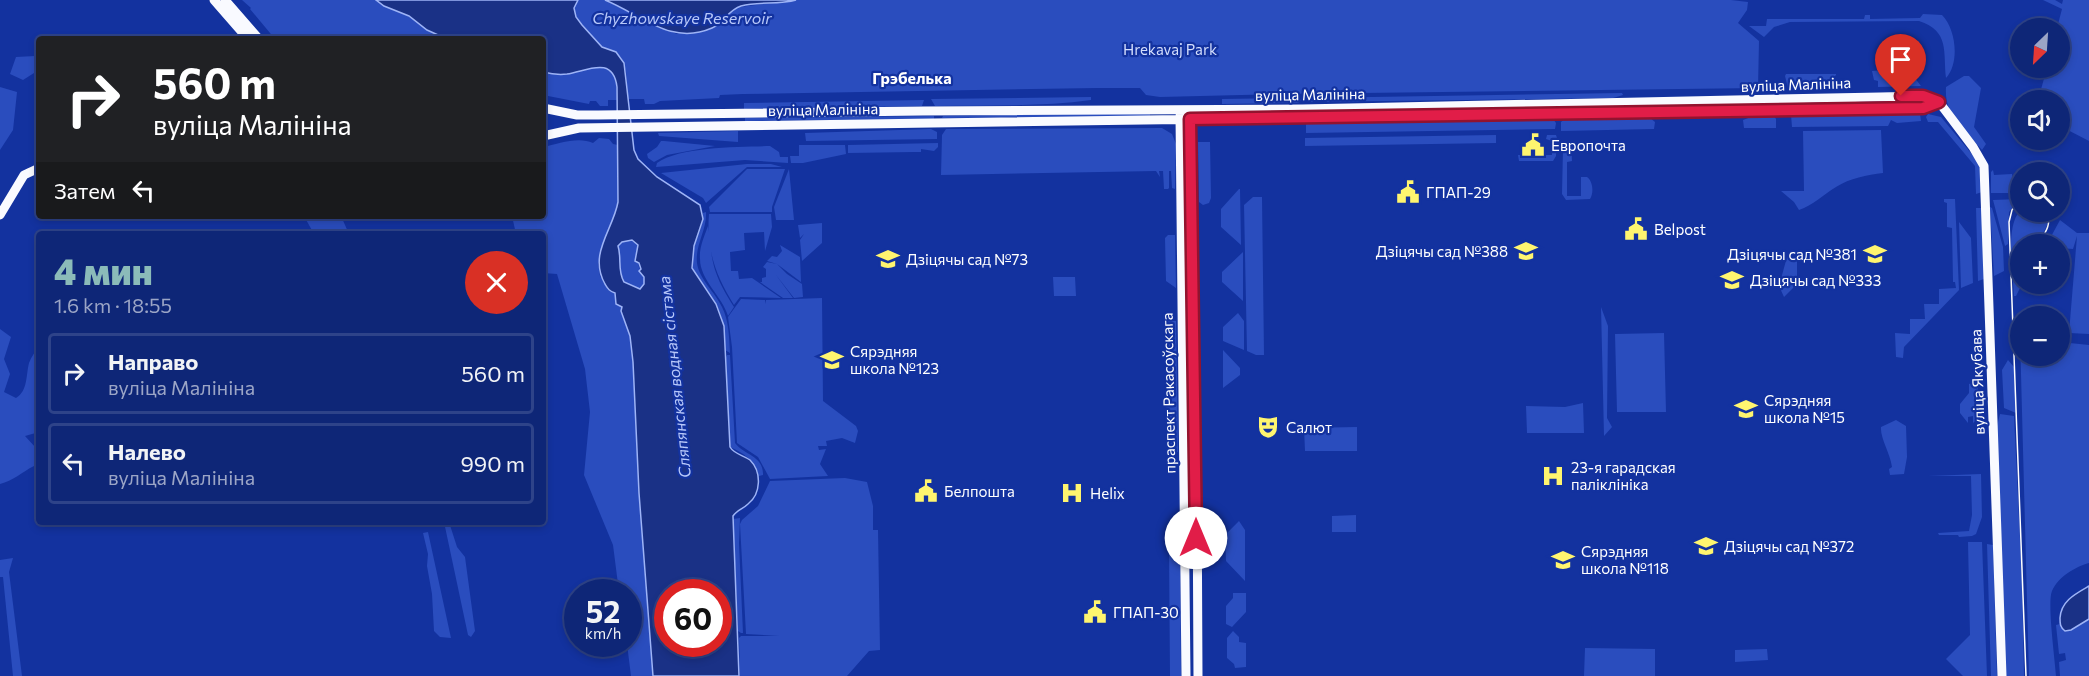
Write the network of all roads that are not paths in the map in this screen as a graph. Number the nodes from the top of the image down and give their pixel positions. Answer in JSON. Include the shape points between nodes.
{"nodes":[{"id":1,"x":214,"y":0,"type":"edge"},
{"id":2,"x":225,"y":0,"type":"edge"},
{"id":3,"x":245,"y":36,"type":"edge"},
{"id":4,"x":256,"y":36,"type":"edge"},
{"id":5,"x":1939,"y":102,"type":"joint"},
{"id":6,"x":546,"y":109,"type":"edge"},
{"id":7,"x":938,"y":111,"type":"junction"},
{"id":8,"x":1185,"y":115,"type":"junction"},
{"id":9,"x":939,"y":122,"type":"junction"},
{"id":10,"x":546,"y":135,"type":"edge"},
{"id":11,"x":36,"y":169,"type":"edge"},
{"id":12,"x":0,"y":215,"type":"edge"},
{"id":13,"x":1186,"y":676,"type":"edge"},
{"id":14,"x":1198,"y":676,"type":"edge"},
{"id":15,"x":2002,"y":676,"type":"edge"}],
"edges":[{"from":1,"to":3,"type":"main road"},
{"from":2,"to":4,"type":"main road"},
{"from":5,"to":8,"type":"main road","name":"вуліца Малініна","via":[[1923,96],[1901,96]]},
{"from":5,"to":15,"type":"main road","name":"вуліца Якубава","via":[[1984,166]]},
{"from":6,"to":7,"type":"main road","name":"вуліца Малініна","via":[[598,115]]},
{"from":7,"to":8,"type":"main road","name":"вуліца Малініна"},
{"from":7,"to":9,"type":"main road"},
{"from":8,"to":9,"type":"main road","name":"вуліца Малініна"},
{"from":8,"to":13,"type":"main road","name":"праспект Ракасоўскага"},
{"from":8,"to":14,"type":"main road","name":"праспект Ракасоўскага","via":[[1197,477]]},
{"from":9,"to":10,"type":"main road","name":"вуліца Малініна","via":[[576,128]]},
{"from":11,"to":12,"type":"main road","via":[[24,175]]}]}
